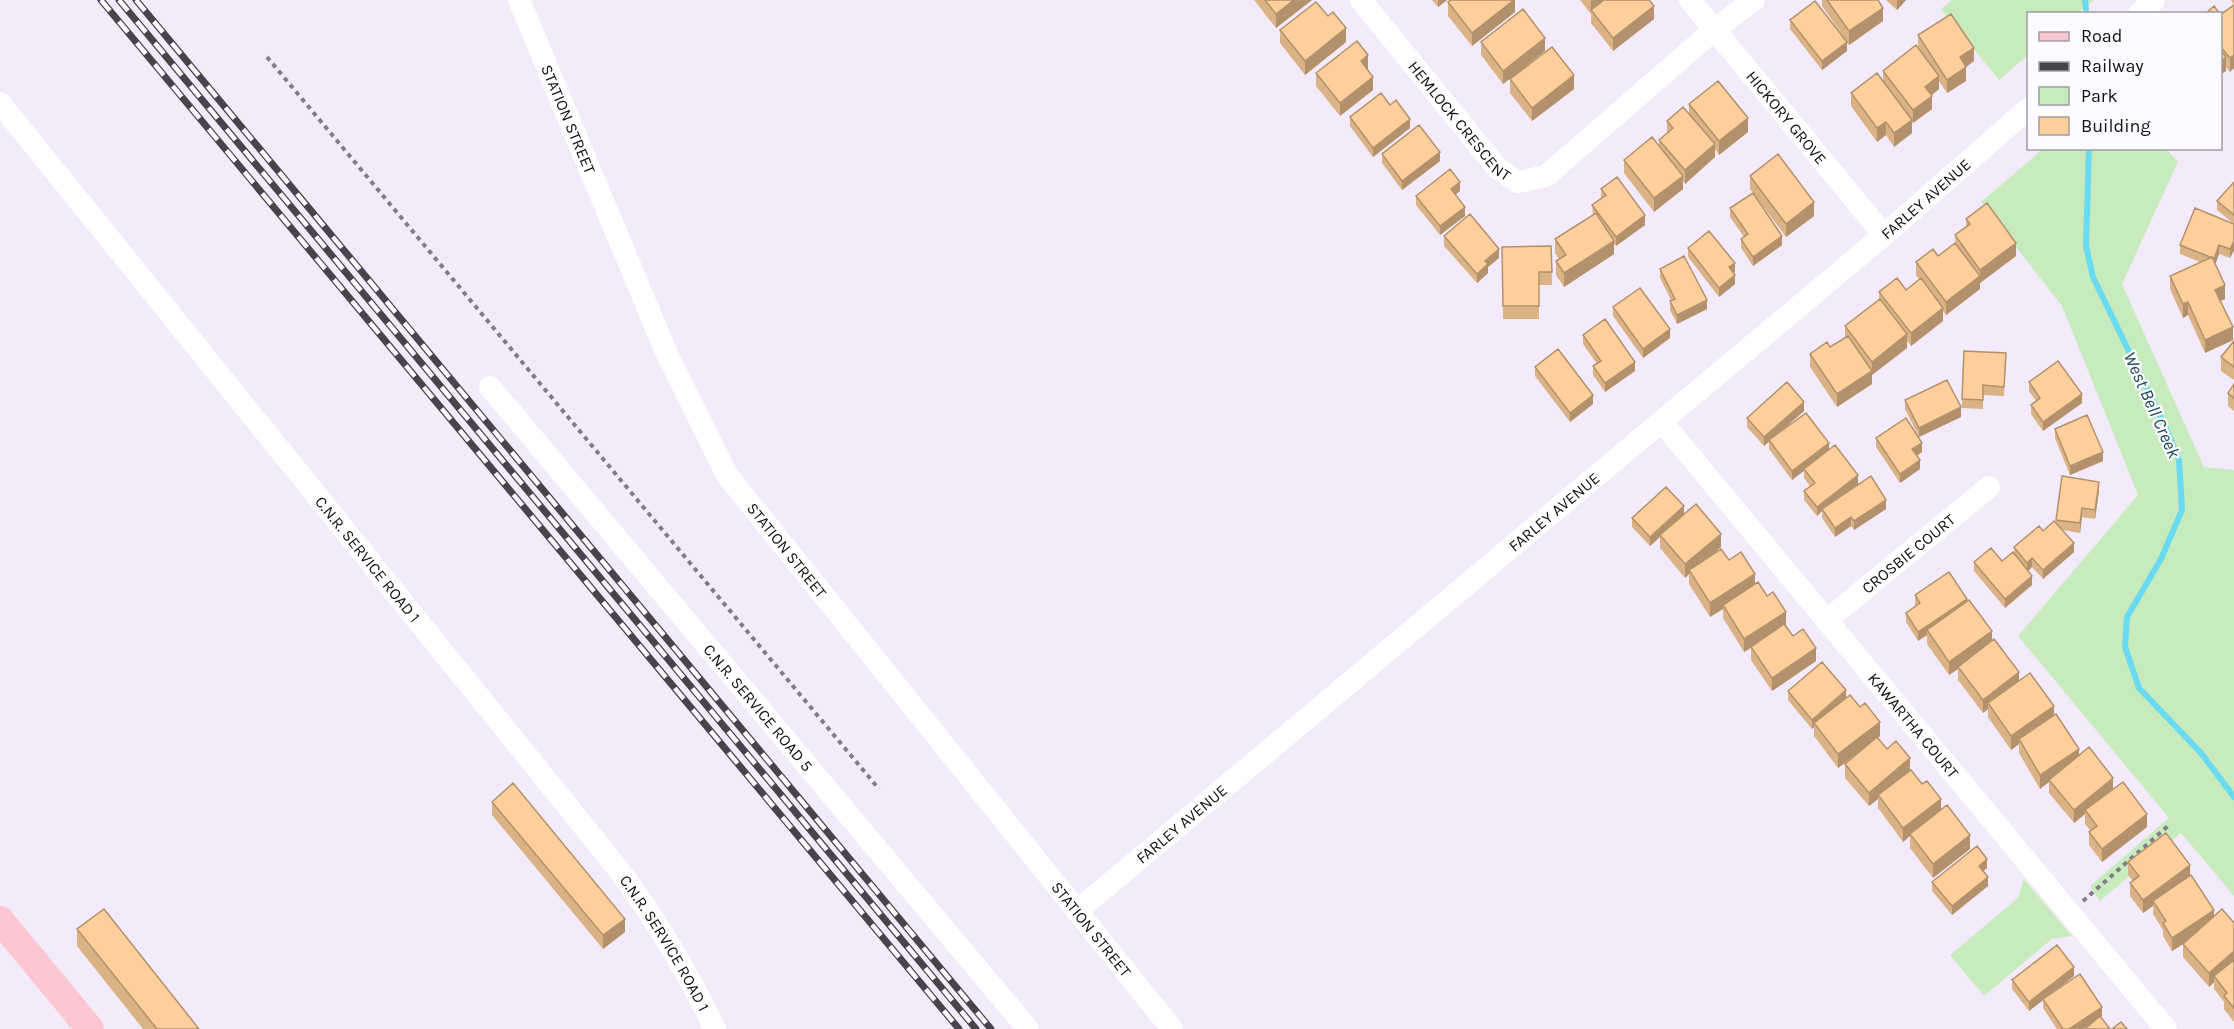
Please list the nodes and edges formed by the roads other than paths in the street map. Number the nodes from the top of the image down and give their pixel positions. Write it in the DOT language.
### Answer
graph roads {
  1 [pos="519,0"];
  2 [pos="1361,0"];
  3 [pos="1690,0"];
  4 [pos="1754,0"];
  5 [pos="2154,0"];
  6 [pos="2141,12"];
  7 [pos="1714,30"];
  8 [pos="0,103"];
  9 [pos="2027,110"];
  10 [pos="1884,235"];
  11 [pos="490,387"];
  12 [pos="1662,422"];
  13 [pos="1989,487"];
  14 [pos="1827,620"];
  15 [pos="1077,911"];
  16 [pos="0,920"];
  17 [pos="90,1029"];
  18 [pos="715,1029"];
  19 [pos="1028,1029"];
  20 [pos="1172,1029"];
  21 [pos="2166,1029"];
  1 -- 15 [label="street, STATION STREET"];
  2 -- 7 [label="street, HEMLOCK CRESCENT"];
  3 -- 7 [label="street, HICKORY GROVE"];
  4 -- 7 [label="street, HEMLOCK CRESCENT"];
  5 -- 6 [label="street"];
  7 -- 10 [label="street, HICKORY GROVE"];
  8 -- 18 [label="street, C.N.R. SERVICE ROAD 1"];
  9 -- 10 [label="street, FARLEY AVENUE"];
  10 -- 12 [label="street, FARLEY AVENUE"];
  11 -- 19 [label="street, C.N.R. SERVICE ROAD 5"];
  12 -- 14 [label="street, KAWARTHA COURT"];
  12 -- 15 [label="street, FARLEY AVENUE"];
  13 -- 14 [label="street, CROSBIE COURT"];
  14 -- 21 [label="street, KAWARTHA COURT"];
  15 -- 20 [label="street, STATION STREET"];
  16 -- 17 [label="main road"];
}
